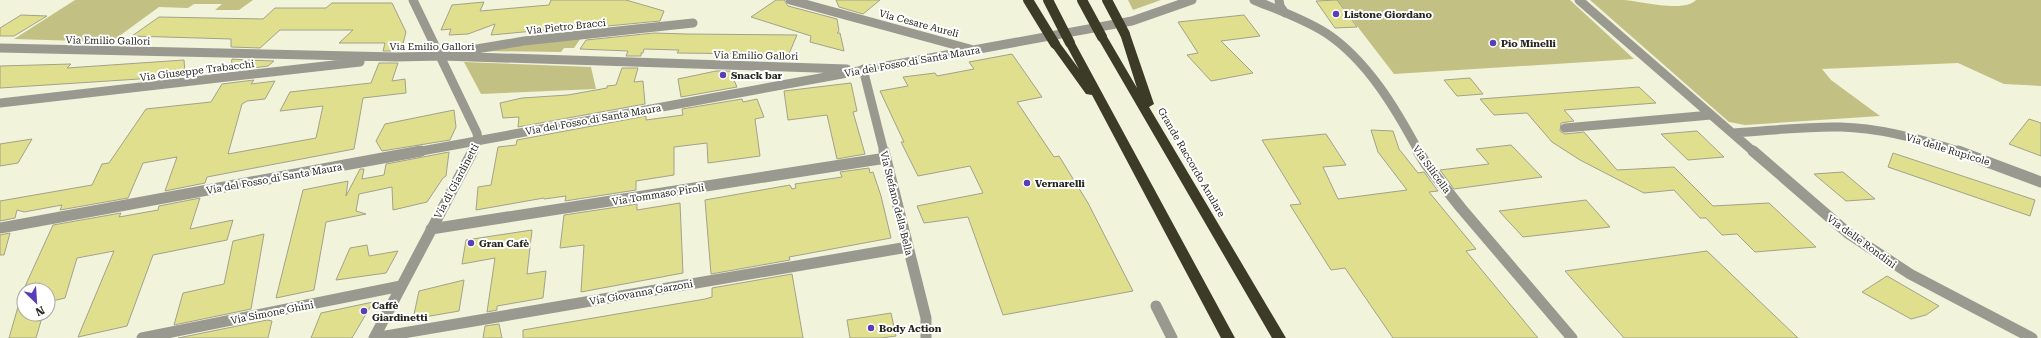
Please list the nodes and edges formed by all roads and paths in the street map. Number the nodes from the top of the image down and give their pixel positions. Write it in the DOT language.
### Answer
graph roads {
  1 [pos="413,0"];
  2 [pos="790,0"];
  3 [pos="1028,0"];
  4 [pos="1048,0"];
  5 [pos="1082,0"];
  6 [pos="1107,0"];
  7 [pos="1254,0"];
  8 [pos="1279,0"];
  9 [pos="1579,0"];
  10 [pos="1187,1"];
  11 [pos="1285,13"];
  12 [pos="693,23"];
  13 [pos="0,48"];
  14 [pos="972,49"];
  15 [pos="442,56"];
  16 [pos="396,57"];
  17 [pos="796,66"];
  18 [pos="863,69"];
  19 [pos="802,81"];
  20 [pos="0,103"];
  21 [pos="1711,115"];
  22 [pos="1153,122"];
  23 [pos="1114,123"];
  24 [pos="1565,128"];
  25 [pos="1733,133"];
  26 [pos="478,140"];
  27 [pos="886,158"];
  28 [pos="2041,182"];
  29 [pos="0,228"];
  30 [pos="431,229"];
  31 [pos="908,247"];
  32 [pos="401,286"];
  33 [pos="1156,306"];
  34 [pos="142,338"];
  35 [pos="374,338"];
  36 [pos="926,338"];
  37 [pos="1172,338"];
  38 [pos="1228,338"];
  39 [pos="1279,338"];
  40 [pos="1572,338"];
  41 [pos="2032,338"];
  1 -- 15 [label="street, Via di Giardinetti"];
  2 -- 14 [label="street, Via Cesare Aureli"];
  3 -- 23 [label="highway, bridge"];
  4 -- 23 [label="highway, bridge"];
  5 -- 22 [label="highway, Grande Raccordo Anulare, bridge"];
  6 -- 22 [label="highway, bridge"];
  7 -- 11 [label="street, Via Silicella"];
  8 -- 11 [label="street"];
  9 -- 21 [label="street, Via delle Rondini"];
  10 -- 14 [label="street, Via del Fosso di Santa Maura"];
  11 -- 40 [label="street, Via Silicella"];
  12 -- 15 [label="street, Via Pietro Bracci"];
  13 -- 16 [label="street, Via Emilio Gallori"];
  14 -- 18 [label="street, Via del Fosso di Santa Maura"];
  15 -- 16 [label="street, Via Emilio Gallori"];
  15 -- 17 [label="street, Via Emilio Gallori"];
  15 -- 26 [label="street, Via di Giardinetti"];
  16 -- 20 [label="street, Via Giuseppe Trabacchi"];
  17 -- 18 [label="street, Via Emilio Gallori"];
  17 -- 19 [label="street"];
  18 -- 19 [label="street, Via del Fosso di Santa Maura"];
  18 -- 27 [label="street, Via Stefano della Bella"];
  19 -- 26 [label="street, Via del Fosso di Santa Maura"];
  21 -- 24 [label="street"];
  21 -- 25 [label="street, Via delle Rondini"];
  22 -- 39 [label="highway, Grande Raccordo Anulare"];
  23 -- 38 [label="highway"];
  25 -- 28 [label="street, Via delle Rupicole"];
  25 -- 41 [label="street, Via delle Rondini"];
  26 -- 29 [label="street, Via del Fosso di Santa Maura"];
  26 -- 30 [label="street, Via di Giardinetti"];
  27 -- 30 [label="street, Via Tommaso Piroli"];
  27 -- 31 [label="street, Via Stefano della Bella"];
  30 -- 32 [label="street, Via di Giardinetti"];
  31 -- 35 [label="street, Via Giovanna Garzoni"];
  31 -- 36 [label="street, Via Stefano della Bella"];
  32 -- 34 [label="street, Via Simone Ghini"];
  32 -- 35 [label="street, Via di Giardinetti"];
  33 -- 37 [label="street"];
}
